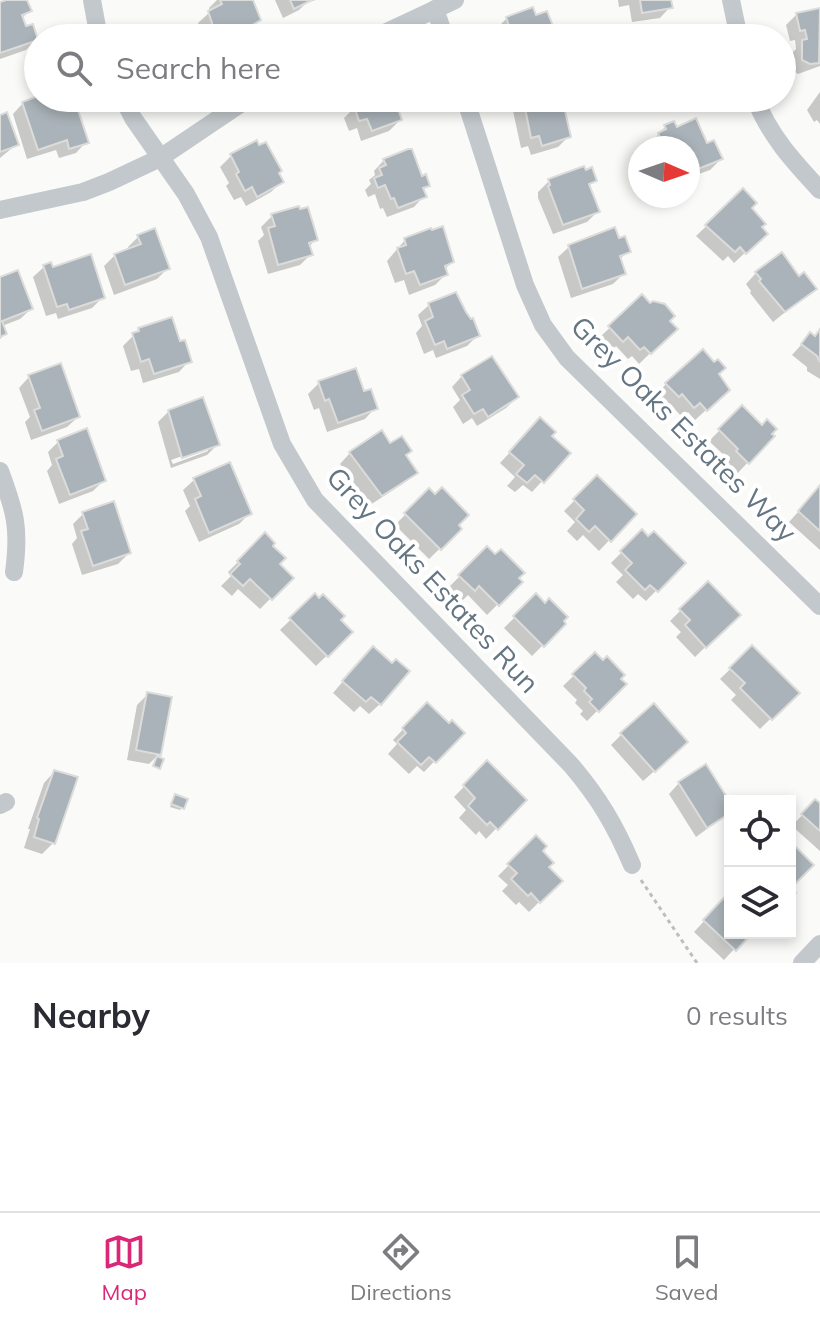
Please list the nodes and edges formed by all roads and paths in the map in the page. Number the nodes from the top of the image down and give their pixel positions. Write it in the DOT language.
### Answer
graph roads {
  1 [pos="92,0"];
  2 [pos="455,0"];
  3 [pos="731,0"];
  4 [pos="435,9"];
  5 [pos="96,24"];
  6 [pos="403,24"];
  7 [pos="440,24"];
  8 [pos="736,24"];
  9 [pos="132,112"];
  10 [pos="228,112"];
  11 [pos="469,112"];
  12 [pos="760,112"];
  13 [pos="160,158"];
  14 [pos="820,190"];
  15 [pos="0,210"];
  16 [pos="0,471"];
  17 [pos="14,572"];
  18 [pos="820,606"];
  19 [pos="632,865"];
  20 [pos="820,944"];
  21 [pos="697,963"];
  22 [pos="802,963"];
  1 -- 5 [label="street"];
  2 -- 4 [label="street"];
  3 -- 8 [label="street"];
  4 -- 6 [label="street"];
  4 -- 7 [label="street"];
  9 -- 13 [label="street, Grey Oaks Estates Run"];
  10 -- 13 [label="street"];
  11 -- 18 [label="street, Grey Oaks Estates Way"];
  12 -- 14 [label="street"];
  13 -- 15 [label="street"];
  13 -- 19 [label="street, Grey Oaks Estates Run"];
  16 -- 17 [label="street"];
  19 -- 21 [label="path"];
  20 -- 22 [label="street"];
}
